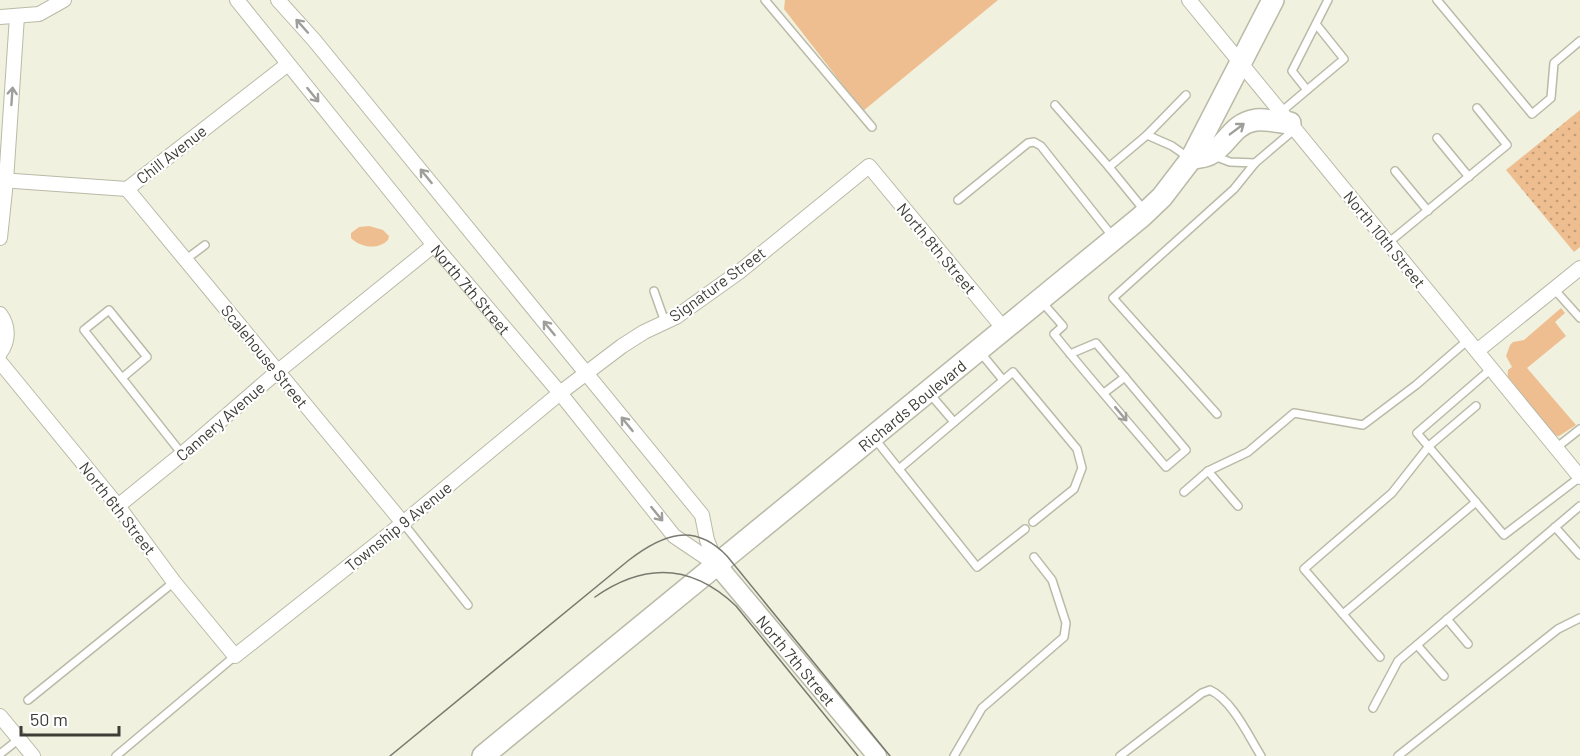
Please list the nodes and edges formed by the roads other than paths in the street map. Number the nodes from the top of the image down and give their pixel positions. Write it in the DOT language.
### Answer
graph roads {
  1 [pos="64,0"];
  2 [pos="237,0"];
  3 [pos="278,0"];
  4 [pos="765,0"];
  5 [pos="1189,0"];
  6 [pos="1273,0"];
  7 [pos="1328,0"];
  8 [pos="1437,0"];
  9 [pos="17,16"];
  10 [pos="0,17"];
  11 [pos="1316,24"];
  12 [pos="1580,41"];
  13 [pos="1241,63"];
  14 [pos="288,64"];
  15 [pos="1307,90"];
  16 [pos="1186,95"];
  17 [pos="1055,105"];
  18 [pos="1477,108"];
  19 [pos="1288,121"];
  20 [pos="872,127"];
  21 [pos="1147,135"];
  22 [pos="1437,138"];
  23 [pos="1200,157"];
  24 [pos="1255,163"];
  25 [pos="869,166"];
  26 [pos="1109,167"];
  27 [pos="1395,171"];
  28 [pos="1469,177"];
  29 [pos="3,181"];
  30 [pos="127,189"];
  31 [pos="958,200"];
  32 [pos="1428,211"];
  33 [pos="1146,212"];
  34 [pos="0,238"];
  35 [pos="1114,239"];
  36 [pos="1388,243"];
  37 [pos="205,245"];
  38 [pos="434,245"];
  39 [pos="185,260"];
  40 [pos="1580,268"];
  41 [pos="1554,289"];
  42 [pos="654,291"];
  43 [pos="1040,300"];
  44 [pos="0,314"];
  45 [pos="1580,318"];
  46 [pos="665,322"];
  47 [pos="1004,329"];
  48 [pos="1472,346"];
  49 [pos="979,350"];
  50 [pos="0,353"];
  51 [pos="1070,354"];
  52 [pos="0,362"];
  53 [pos="1491,369"];
  54 [pos="277,372"];
  55 [pos="585,374"];
  56 [pos="1125,377"];
  57 [pos="122,378"];
  58 [pos="1003,380"];
  59 [pos="928,392"];
  60 [pos="560,393"];
  61 [pos="1104,393"];
  62 [pos="1476,406"];
  63 [pos="1216,414"];
  64 [pos="954,422"];
  65 [pos="1580,429"];
  66 [pos="873,437"];
  67 [pos="1429,446"];
  68 [pos="1556,448"];
  69 [pos="182,454"];
  70 [pos="899,469"];
  71 [pos="1208,471"];
  72 [pos="1580,477"];
  73 [pos="1184,492"];
  74 [pos="1476,502"];
  75 [pos="118,506"];
  76 [pos="1238,506"];
  77 [pos="1580,506"];
  78 [pos="1034,522"];
  79 [pos="403,523"];
  80 [pos="1556,527"];
  81 [pos="1025,529"];
  82 [pos="1580,555"];
  83 [pos="1034,557"];
  84 [pos="717,564"];
  85 [pos="174,582"];
  86 [pos="468,605"];
  87 [pos="1343,614"];
  88 [pos="1580,618"];
  89 [pos="1447,619"];
  90 [pos="1468,644"];
  91 [pos="1417,645"];
  92 [pos="235,656"];
  93 [pos="1380,657"];
  94 [pos="1444,676"];
  95 [pos="28,700"];
  96 [pos="1373,708"];
  97 [pos="0,716"];
  98 [pos="19,739"];
  99 [pos="0,754"];
  100 [pos="33,756"];
  101 [pos="116,756"];
  102 [pos="483,756"];
  103 [pos="877,756"];
  104 [pos="954,756"];
  105 [pos="1120,756"];
  106 [pos="1261,756"];
  107 [pos="1398,756"];
  1 -- 9 [label="street"];
  2 -- 14 [label="street, North 7th Street"];
  55 -- 3 [label="street, North 7th Street, one-way"];
  4 -- 20 [label="lane"];
  5 -- 13 [label="street, North 10th Street"];
  6 -- 13 [label="main road, Richards Boulevard"];
  7 -- 11 [label="lane"];
  8 -- 12 [label="lane"];
  9 -- 10 [label="street"];
  29 -- 9 [label="street, one-way"];
  11 -- 15 [label="lane"];
  11 -- 15 [label="lane"];
  13 -- 19 [label="street, North 10th Street"];
  13 -- 23 [label="main road, Richards Boulevard"];
  14 -- 30 [label="street, Chill Avenue"];
  14 -- 38 [label="street, North 7th Street, one-way"];
  15 -- 19 [label="lane"];
  16 -- 21 [label="lane"];
  17 -- 26 [label="lane"];
  18 -- 28 [label="lane"];
  23 -- 19 [label="main road, one-way"];
  19 -- 24 [label="lane"];
  19 -- 36 [label="street, North 10th Street"];
  21 -- 23 [label="lane"];
  21 -- 26 [label="lane"];
  22 -- 28 [label="lane"];
  23 -- 24 [label="lane"];
  23 -- 33 [label="main road, Richards Boulevard"];
  24 -- 63 [label="lane"];
  25 -- 46 [label="street, Signature Street"];
  25 -- 47 [label="street, North 8th Street"];
  26 -- 33 [label="lane"];
  27 -- 32 [label="lane"];
  28 -- 32 [label="lane"];
  29 -- 30 [label="street, Chill Avenue"];
  29 -- 34 [label="street"];
  30 -- 39 [label="street, Scalehouse Street"];
  31 -- 35 [label="lane"];
  32 -- 36 [label="lane"];
  33 -- 35 [label="main road, Richards Boulevard"];
  35 -- 43 [label="main road, Richards Boulevard"];
  36 -- 48 [label="street, North 10th Street"];
  37 -- 39 [label="lane"];
  38 -- 54 [label="street, Cannery Avenue"];
  38 -- 60 [label="street, North 7th Street"];
  39 -- 54 [label="street, Scalehouse Street"];
  40 -- 41 [label="street"];
  41 -- 45 [label="lane"];
  41 -- 48 [label="street"];
  42 -- 46 [label="lane"];
  43 -- 47 [label="main road, Richards Boulevard"];
  43 -- 51 [label="lane"];
  44 -- 50 [label="street"];
  46 -- 55 [label="street, Signature Street"];
  47 -- 49 [label="main road, Richards Boulevard"];
  48 -- 53 [label="street, North 10th Street"];
  48 -- 71 [label="lane"];
  49 -- 58 [label="lane"];
  49 -- 59 [label="main road, Richards Boulevard"];
  51 -- 56 [label="lane"];
  51 -- 61 [label="lane"];
  52 -- 75 [label="street, North 6th Street"];
  53 -- 67 [label="lane"];
  53 -- 68 [label="street, North 10th Street"];
  54 -- 69 [label="street, Cannery Avenue"];
  54 -- 79 [label="street, Scalehouse Street"];
  55 -- 60 [label="street, Signature Street"];
  84 -- 55 [label="street, North 7th Street, one-way"];
  56 -- 61 [label="lane"];
  61 -- 56 [label="lane, one-way"];
  57 -- 57 [label="lane"];
  57 -- 69 [label="lane"];
  58 -- 64 [label="lane"];
  58 -- 78 [label="lane"];
  59 -- 64 [label="lane"];
  59 -- 66 [label="main road, Richards Boulevard"];
  60 -- 79 [label="street, Township 9 Avenue"];
  60 -- 84 [label="street, North 7th Street, one-way"];
  62 -- 67 [label="lane"];
  64 -- 70 [label="lane"];
  65 -- 68 [label="lane"];
  66 -- 70 [label="lane"];
  66 -- 84 [label="main road, Richards Boulevard"];
  67 -- 74 [label="lane"];
  67 -- 87 [label="lane"];
  68 -- 72 [label="street, North 10th Street"];
  69 -- 75 [label="street, Cannery Avenue"];
  70 -- 81 [label="lane"];
  71 -- 73 [label="lane"];
  71 -- 76 [label="lane"];
  72 -- 74 [label="lane"];
  74 -- 87 [label="lane"];
  75 -- 85 [label="street, North 6th Street"];
  77 -- 80 [label="lane"];
  79 -- 86 [label="lane"];
  79 -- 92 [label="street, Township 9 Avenue"];
  80 -- 82 [label="lane"];
  80 -- 89 [label="lane"];
  83 -- 104 [label="lane"];
  84 -- 102 [label="main road, Richards Boulevard"];
  84 -- 103 [label="main road, North 7th Street"];
  85 -- 92 [label="street, North 6th Street"];
  85 -- 95 [label="lane"];
  87 -- 93 [label="lane"];
  88 -- 107 [label="lane"];
  89 -- 90 [label="lane"];
  89 -- 91 [label="lane"];
  91 -- 94 [label="lane"];
  91 -- 96 [label="lane"];
  92 -- 101 [label="lane"];
  97 -- 98 [label="street"];
  98 -- 99 [label="lane"];
  98 -- 100 [label="street"];
  105 -- 106 [label="lane"];
}
